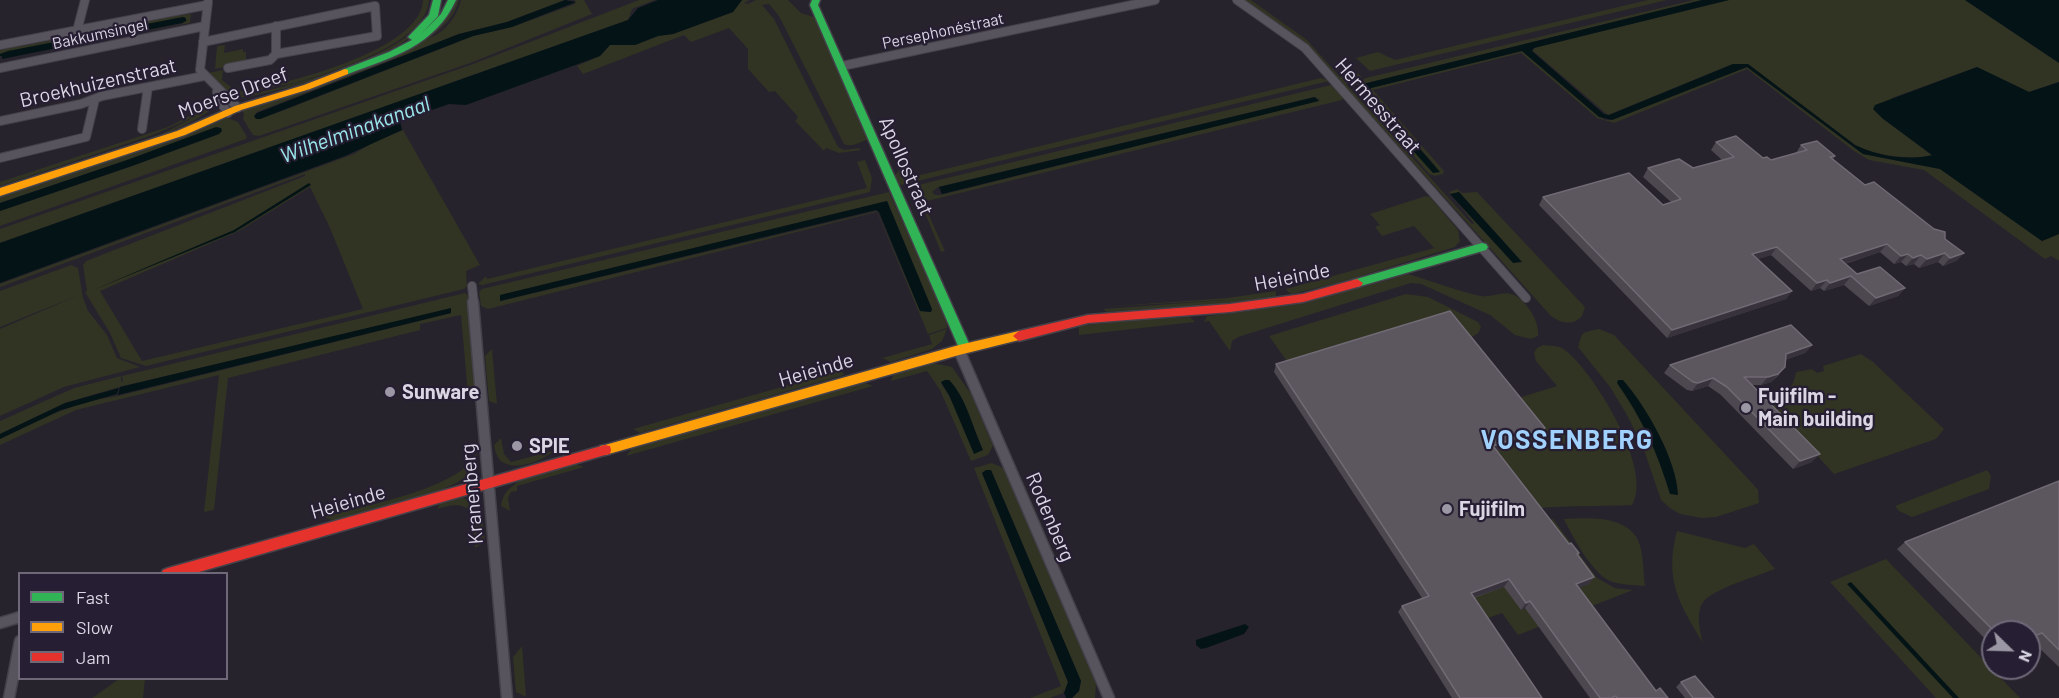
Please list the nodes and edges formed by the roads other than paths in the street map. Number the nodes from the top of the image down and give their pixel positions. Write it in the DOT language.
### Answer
graph roads {
  1 [pos="85,0"];
  2 [pos="437,0"];
  3 [pos="452,0"];
  4 [pos="816,0"];
  5 [pos="1155,0"];
  6 [pos="1237,0"];
  7 [pos="208,3"];
  8 [pos="378,3"];
  9 [pos="205,26"];
  10 [pos="276,26"];
  11 [pos="77,31"];
  12 [pos="203,42"];
  13 [pos="0,45"];
  14 [pos="276,54"];
  15 [pos="384,55"];
  16 [pos="842,66"];
  17 [pos="0,68"];
  18 [pos="228,68"];
  19 [pos="204,76"];
  20 [pos="148,87"];
  21 [pos="95,99"];
  22 [pos="231,108"];
  23 [pos="0,121"];
  24 [pos="142,129"];
  25 [pos="0,158"];
  26 [pos="0,192"];
  27 [pos="1482,247"];
  28 [pos="472,286"];
  29 [pos="1526,298"];
  30 [pos="962,349"];
  31 [pos="489,482"];
  32 [pos="172,572"];
  33 [pos="18,618"];
  34 [pos="0,622"];
  35 [pos="18,651"];
  36 [pos="9,698"];
  37 [pos="507,698"];
  38 [pos="1109,698"];
  1 -- 11 [label="street"];
  2 -- 15 [label="street, Moerse Dreef"];
  3 -- 15 [label="street, Moerse Dreef"];
  4 -- 16 [label="street, Apollostraat"];
  5 -- 16 [label="street, Persephonéstraat"];
  6 -- 27 [label="street, Hermesstraat"];
  7 -- 9 [label="street"];
  7 -- 11 [label="street"];
  8 -- 10 [label="street"];
  8 -- 14 [label="street"];
  9 -- 12 [label="street"];
  9 -- 17 [label="street, Bakkumsingel"];
  10 -- 12 [label="street"];
  10 -- 14 [label="street"];
  11 -- 13 [label="street"];
  12 -- 19 [label="street"];
  14 -- 18 [label="street"];
  15 -- 22 [label="street, Moerse Dreef"];
  16 -- 30 [label="street, Apollostraat"];
  19 -- 20 [label="street, Broekhuizenstraat"];
  19 -- 22 [label="street"];
  20 -- 21 [label="street, Broekhuizenstraat"];
  20 -- 24 [label="street"];
  21 -- 23 [label="street, Broekhuizenstraat"];
  21 -- 25 [label="street"];
  22 -- 26 [label="street, Moerse Dreef"];
  27 -- 29 [label="street, Hermesstraat"];
  27 -- 30 [label="street, Heieinde"];
  28 -- 31 [label="street, Kranenberg"];
  30 -- 31 [label="street, Heieinde"];
  30 -- 38 [label="street, Rodenberg"];
  31 -- 32 [label="street, Heieinde"];
  31 -- 37 [label="street, Kranenberg"];
  33 -- 34 [label="street"];
  35 -- 36 [label="street"];
}
